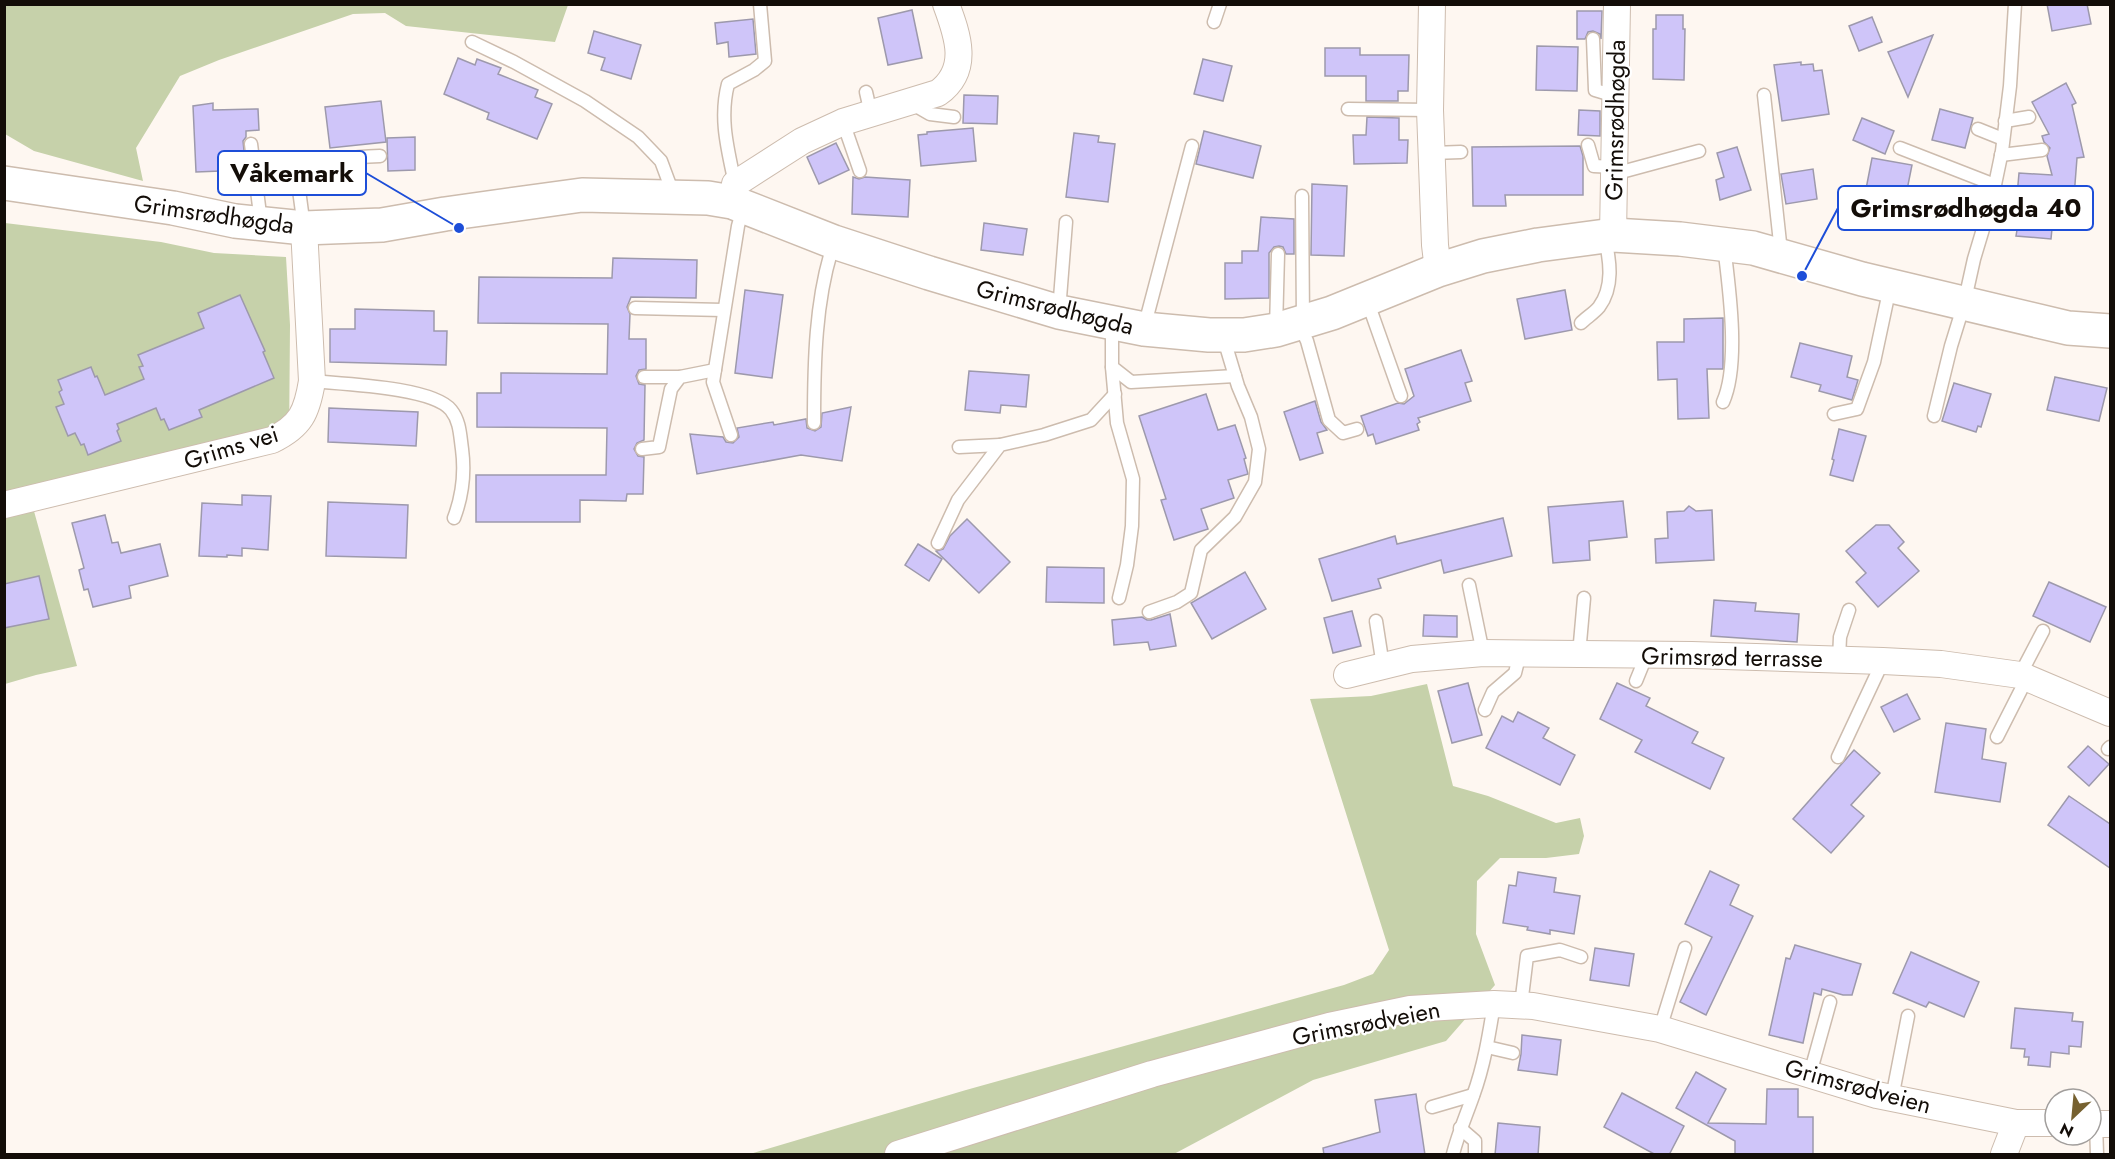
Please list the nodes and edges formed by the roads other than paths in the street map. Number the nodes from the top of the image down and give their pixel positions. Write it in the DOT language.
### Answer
graph roads {
  1 [pos="760,4"];
  2 [pos="946,4"];
  3 [pos="1220,4"];
  4 [pos="1432,4"];
  5 [pos="1617,4"];
  6 [pos="2015,4"];
  7 [pos="1214,22"];
  8 [pos="1593,39"];
  9 [pos="472,42"];
  10 [pos="1615,96"];
  11 [pos="1764,96"];
  12 [pos="910,102"];
  13 [pos="1348,109"];
  14 [pos="1430,110"];
  15 [pos="954,117"];
  16 [pos="2029,117"];
  17 [pos="2006,121"];
  18 [pos="843,122"];
  19 [pos="1978,129"];
  20 [pos="2003,139"];
  21 [pos="251,144"];
  22 [pos="1192,146"];
  23 [pos="1588,146"];
  24 [pos="1900,148"];
  25 [pos="2042,150"];
  26 [pos="1699,151"];
  27 [pos="1461,152"];
  28 [pos="1432,153"];
  29 [pos="2001,155"];
  30 [pos="380,156"];
  31 [pos="860,171"];
  32 [pos="1614,171"];
  33 [pos="4,183"];
  34 [pos="1995,185"];
  35 [pos="1302,196"];
  36 [pos="674,197"];
  37 [pos="737,198"];
  38 [pos="1066,222"];
  39 [pos="261,223"];
  40 [pos="304,228"];
  41 [pos="1609,236"];
  42 [pos="834,242"];
  43 [pos="1723,244"];
  44 [pos="1278,254"];
  45 [pos="1782,257"];
  46 [pos="1438,270"];
  47 [pos="1890,286"];
  48 [pos="1367,299"];
  49 [pos="1964,304"];
  50 [pos="635,308"];
  51 [pos="723,310"];
  52 [pos="1059,312"];
  53 [pos="1581,323"];
  54 [pos="1112,324"];
  55 [pos="1293,325"];
  56 [pos="1144,329"];
  57 [pos="2110,332"];
  58 [pos="1223,335"];
  59 [pos="1112,367"];
  60 [pos="715,370"];
  61 [pos="1235,376"];
  62 [pos="644,377"];
  63 [pos="680,377"];
  64 [pos="312,381"];
  65 [pos="1115,394"];
  66 [pos="1401,396"];
  67 [pos="1723,402"];
  68 [pos="1834,414"];
  69 [pos="1934,416"];
  70 [pos="814,423"];
  71 [pos="1357,429"];
  72 [pos="731,435"];
  73 [pos="1000,445"];
  74 [pos="959,447"];
  75 [pos="642,449"];
  76 [pos="4,505"];
  77 [pos="454,518"];
  78 [pos="938,543"];
  79 [pos="1469,585"];
  80 [pos="1119,598"];
  81 [pos="1584,598"];
  82 [pos="1849,610"];
  83 [pos="1149,612"];
  84 [pos="1376,621"];
  85 [pos="2043,631"];
  86 [pos="1483,653"];
  87 [pos="1520,653"];
  88 [pos="1579,654"];
  89 [pos="1647,654"];
  90 [pos="1839,659"];
  91 [pos="1883,661"];
  92 [pos="1383,666"];
  93 [pos="1347,675"];
  94 [pos="2023,677"];
  95 [pos="1636,681"];
  96 [pos="1485,710"];
  97 [pos="2110,713"];
  98 [pos="1997,737"];
  99 [pos="1838,757"];
  100 [pos="1685,948"];
  101 [pos="1581,957"];
  102 [pos="1830,1002"];
  103 [pos="1494,1004"];
  104 [pos="1521,1005"];
  105 [pos="1908,1016"];
  106 [pos="1660,1029"];
  107 [pos="1486,1047"];
  108 [pos="1513,1053"];
  109 [pos="1810,1074"];
  110 [pos="1473,1095"];
  111 [pos="1893,1098"];
  112 [pos="1432,1107"];
  113 [pos="2016,1123"];
  114 [pos="2043,1123"];
  115 [pos="1460,1128"];
  116 [pos="898,1155"];
  117 [pos="1453,1155"];
  118 [pos="1475,1155"];
  119 [pos="2004,1155"];
  1 -- 37 [label="lane"];
  2 -- 12 [label="street"];
  3 -- 7 [label="lane"];
  4 -- 14 [label="street"];
  5 -- 10 [label="street, Grimsrødhøgda"];
  6 -- 17 [label="lane"];
  8 -- 10 [label="lane"];
  9 -- 36 [label="lane"];
  10 -- 32 [label="street, Grimsrødhøgda"];
  11 -- 45 [label="lane"];
  12 -- 15 [label="lane"];
  12 -- 18 [label="street"];
  13 -- 14 [label="lane"];
  14 -- 28 [label="street"];
  16 -- 17 [label="lane"];
  17 -- 20 [label="lane"];
  18 -- 31 [label="lane"];
  18 -- 37 [label="street"];
  19 -- 20 [label="lane"];
  20 -- 29 [label="lane"];
  21 -- 39 [label="lane"];
  22 -- 56 [label="lane"];
  23 -- 32 [label="lane"];
  24 -- 34 [label="lane"];
  25 -- 29 [label="lane"];
  26 -- 32 [label="lane"];
  27 -- 28 [label="lane"];
  28 -- 46 [label="street"];
  29 -- 34 [label="lane"];
  30 -- 40 [label="lane"];
  32 -- 41 [label="street, Grimsrødhøgda"];
  33 -- 39 [label="main road, Grimsrødhøgda"];
  34 -- 49 [label="lane"];
  35 -- 55 [label="lane"];
  36 -- 37 [label="main road, Grimsrødhøgda"];
  36 -- 40 [label="main road, Grimsrødhøgda"];
  37 -- 42 [label="main road, Grimsrødhøgda"];
  37 -- 51 [label="lane"];
  38 -- 52 [label="lane"];
  39 -- 40 [label="main road, Grimsrødhøgda"];
  40 -- 64 [label="street, Grims vei"];
  41 -- 43 [label="main road, Grimsrødhøgda"];
  41 -- 46 [label="main road, Grimsrødhøgda"];
  41 -- 53 [label="lane"];
  42 -- 52 [label="main road, Grimsrødhøgda"];
  42 -- 70 [label="lane"];
  43 -- 45 [label="main road, Grimsrødhøgda"];
  43 -- 67 [label="lane"];
  44 -- 55 [label="lane"];
  45 -- 47 [label="main road, Grimsrødhøgda"];
  46 -- 48 [label="main road, Grimsrødhøgda"];
  47 -- 49 [label="main road, Grimsrødhøgda"];
  47 -- 68 [label="lane"];
  48 -- 55 [label="main road, Grimsrødhøgda"];
  48 -- 66 [label="lane"];
  49 -- 57 [label="main road, Grimsrødhøgda"];
  49 -- 69 [label="lane"];
  50 -- 51 [label="lane"];
  51 -- 60 [label="lane"];
  52 -- 54 [label="main road, Grimsrødhøgda"];
  54 -- 56 [label="main road, Grimsrødhøgda"];
  54 -- 59 [label="lane"];
  55 -- 58 [label="main road, Grimsrødhøgda"];
  55 -- 71 [label="lane"];
  56 -- 58 [label="main road, Grimsrødhøgda"];
  58 -- 61 [label="lane"];
  59 -- 61 [label="lane"];
  59 -- 65 [label="lane"];
  60 -- 63 [label="lane"];
  60 -- 72 [label="lane"];
  61 -- 83 [label="lane"];
  62 -- 63 [label="lane"];
  63 -- 75 [label="lane"];
  64 -- 76 [label="street, Grims vei"];
  64 -- 77 [label="lane"];
  65 -- 73 [label="lane"];
  65 -- 80 [label="lane"];
  73 -- 74 [label="lane"];
  73 -- 78 [label="lane"];
  79 -- 86 [label="lane"];
  81 -- 88 [label="lane"];
  82 -- 90 [label="lane"];
  84 -- 92 [label="lane"];
  85 -- 94 [label="lane"];
  86 -- 87 [label="street, Grimsrød terrasse"];
  86 -- 92 [label="street, Grimsrød terrasse"];
  87 -- 88 [label="street, Grimsrød terrasse"];
  87 -- 96 [label="lane"];
  88 -- 89 [label="street, Grimsrød terrasse"];
  89 -- 90 [label="street, Grimsrød terrasse"];
  89 -- 95 [label="lane"];
  90 -- 91 [label="street, Grimsrød terrasse"];
  91 -- 94 [label="street, Grimsrød terrasse"];
  91 -- 99 [label="lane"];
  92 -- 93 [label="street, Grimsrød terrasse"];
  94 -- 97 [label="street, Grimsrød terrasse"];
  94 -- 98 [label="lane"];
  100 -- 106 [label="lane"];
  101 -- 104 [label="lane"];
  102 -- 109 [label="lane"];
  103 -- 104 [label="street, Grimsrødveien"];
  103 -- 107 [label="lane"];
  103 -- 116 [label="street, Grimsrødveien"];
  104 -- 106 [label="street, Grimsrødveien"];
  105 -- 111 [label="lane"];
  106 -- 109 [label="street, Grimsrødveien"];
  107 -- 108 [label="lane"];
  107 -- 110 [label="lane"];
  109 -- 111 [label="street, Grimsrødveien"];
  110 -- 112 [label="lane"];
  110 -- 115 [label="lane"];
  111 -- 113 [label="street, Grimsrødveien"];
  113 -- 114 [label="street, Grimsrødveien"];
  113 -- 119 [label="street"];
  115 -- 117 [label="lane"];
  115 -- 118 [label="lane"];
}
